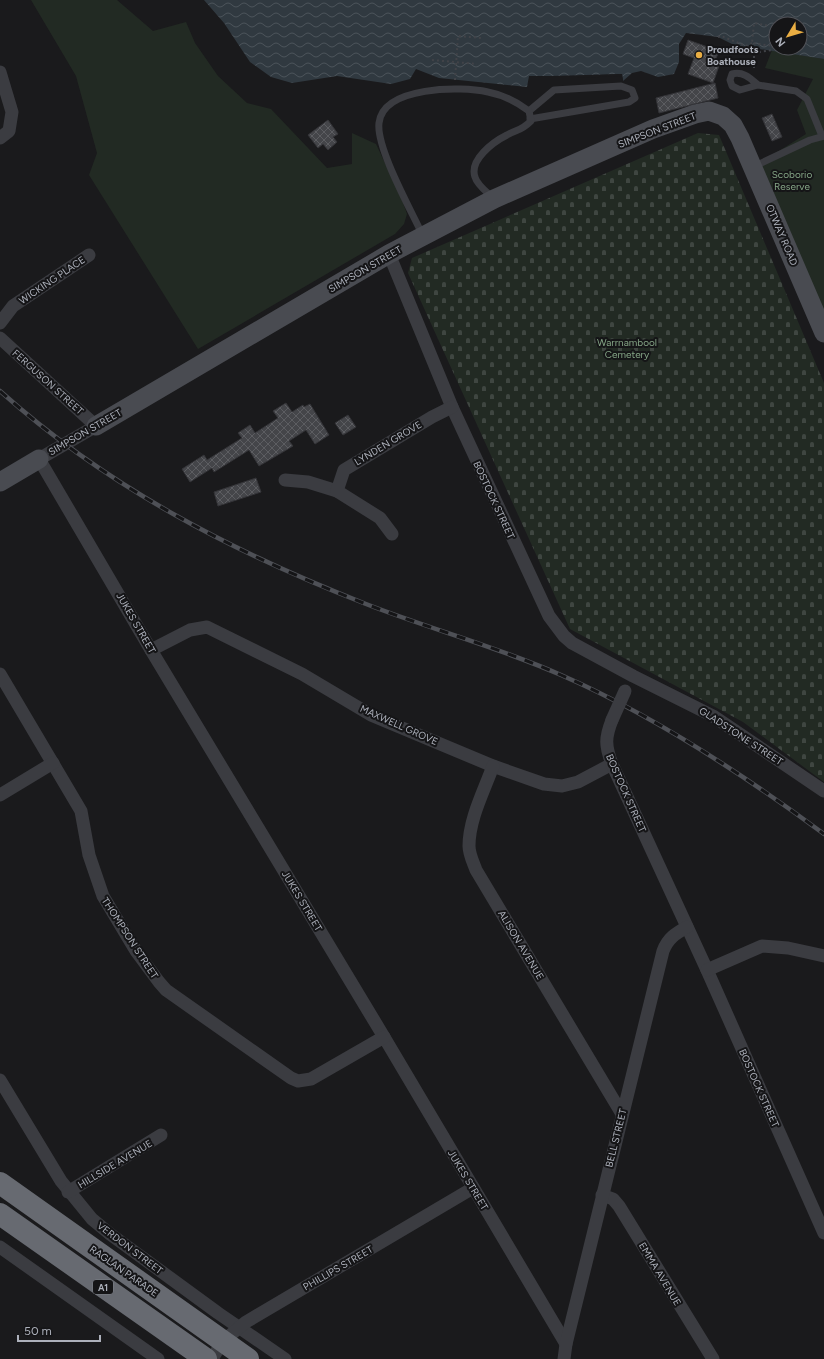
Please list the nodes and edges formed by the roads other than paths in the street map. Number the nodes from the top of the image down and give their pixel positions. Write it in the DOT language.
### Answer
graph roads {
  1 [pos="0,72"];
  2 [pos="758,85"];
  3 [pos="530,115"];
  4 [pos="823,136"];
  5 [pos="0,138"];
  6 [pos="740,138"];
  7 [pos="753,167"];
  8 [pos="494,199"];
  9 [pos="423,236"];
  10 [pos="389,254"];
  11 [pos="89,255"];
  12 [pos="0,323"];
  13 [pos="824,333"];
  14 [pos="0,338"];
  15 [pos="452,407"];
  16 [pos="96,426"];
  17 [pos="39,459"];
  18 [pos="285,480"];
  19 [pos="0,482"];
  20 [pos="337,491"];
  21 [pos="392,534"];
  22 [pos="151,650"];
  23 [pos="0,674"];
  24 [pos="633,676"];
  25 [pos="53,763"];
  26 [pos="612,764"];
  27 [pos="493,766"];
  28 [pos="824,791"];
  29 [pos="0,795"];
  30 [pos="687,927"];
  31 [pos="824,956"];
  32 [pos="707,970"];
  33 [pos="384,1038"];
  34 [pos="0,1080"];
  35 [pos="622,1114"];
  36 [pos="161,1135"];
  37 [pos="0,1184"];
  38 [pos="473,1188"];
  39 [pos="68,1192"];
  40 [pos="602,1195"];
  41 [pos="0,1214"];
  42 [pos="821,1216"];
  43 [pos="824,1233"];
  44 [pos="0,1247"];
  45 [pos="225,1343"];
  46 [pos="566,1344"];
  47 [pos="158,1359"];
  48 [pos="206,1359"];
  49 [pos="248,1359"];
  50 [pos="285,1359"];
  51 [pos="564,1359"];
  52 [pos="712,1359"];
  1 -- 5 [label="street"];
  2 -- 4 [label="lane"];
  3 -- 3 [label="lane"];
  3 -- 8 [label="lane"];
  3 -- 9 [label="lane"];
  4 -- 7 [label="lane"];
  6 -- 7 [label="street, OTWAY ROAD"];
  6 -- 8 [label="street, SIMPSON STREET"];
  7 -- 13 [label="street, OTWAY ROAD"];
  8 -- 9 [label="street, SIMPSON STREET"];
  9 -- 10 [label="street, SIMPSON STREET"];
  10 -- 15 [label="street, BOSTOCK STREET"];
  10 -- 16 [label="street, SIMPSON STREET"];
  11 -- 12 [label="street, WICKING PLACE"];
  14 -- 16 [label="street, FERGUSON STREET"];
  15 -- 20 [label="street, LYNDEN GROVE"];
  15 -- 24 [label="street, BOSTOCK STREET"];
  16 -- 17 [label="street, SIMPSON STREET"];
  17 -- 19 [label="street, SIMPSON STREET"];
  17 -- 22 [label="street, JUKES STREET"];
  18 -- 20 [label="street"];
  20 -- 21 [label="street"];
  22 -- 27 [label="street, MAXWELL GROVE"];
  22 -- 33 [label="street, JUKES STREET"];
  23 -- 25 [label="street, THOMPSON STREET"];
  24 -- 26 [label="street, BOSTOCK STREET, bridge"];
  24 -- 28 [label="street, GLADSTONE STREET"];
  25 -- 29 [label="street"];
  25 -- 33 [label="street, THOMPSON STREET"];
  26 -- 27 [label="street, MAXWELL GROVE"];
  26 -- 30 [label="street, BOSTOCK STREET"];
  27 -- 35 [label="street, ALISON AVENUE"];
  30 -- 32 [label="street, BOSTOCK STREET"];
  30 -- 35 [label="street, BELL STREET"];
  31 -- 32 [label="street"];
  32 -- 42 [label="street, BOSTOCK STREET"];
  33 -- 38 [label="street, JUKES STREET"];
  34 -- 39 [label="street, VERDON STREET"];
  35 -- 40 [label="street, BELL STREET"];
  36 -- 39 [label="street, HILLSIDE AVENUE"];
  37 -- 45 [label="highway, RAGLAN PARADE / A1"];
  38 -- 45 [label="street, PHILLIPS STREET"];
  38 -- 46 [label="street, JUKES STREET"];
  39 -- 45 [label="street, VERDON STREET"];
  40 -- 46 [label="street, BELL STREET"];
  40 -- 52 [label="street, EMMA AVENUE"];
  41 -- 48 [label="highway, A1"];
  42 -- 43 [label="street, BOSTOCK STREET"];
  44 -- 47 [label="street"];
  45 -- 49 [label="highway, RAGLAN PARADE / A1"];
  45 -- 50 [label="street, VERDON STREET"];
  46 -- 51 [label="street, BELL STREET"];
}
